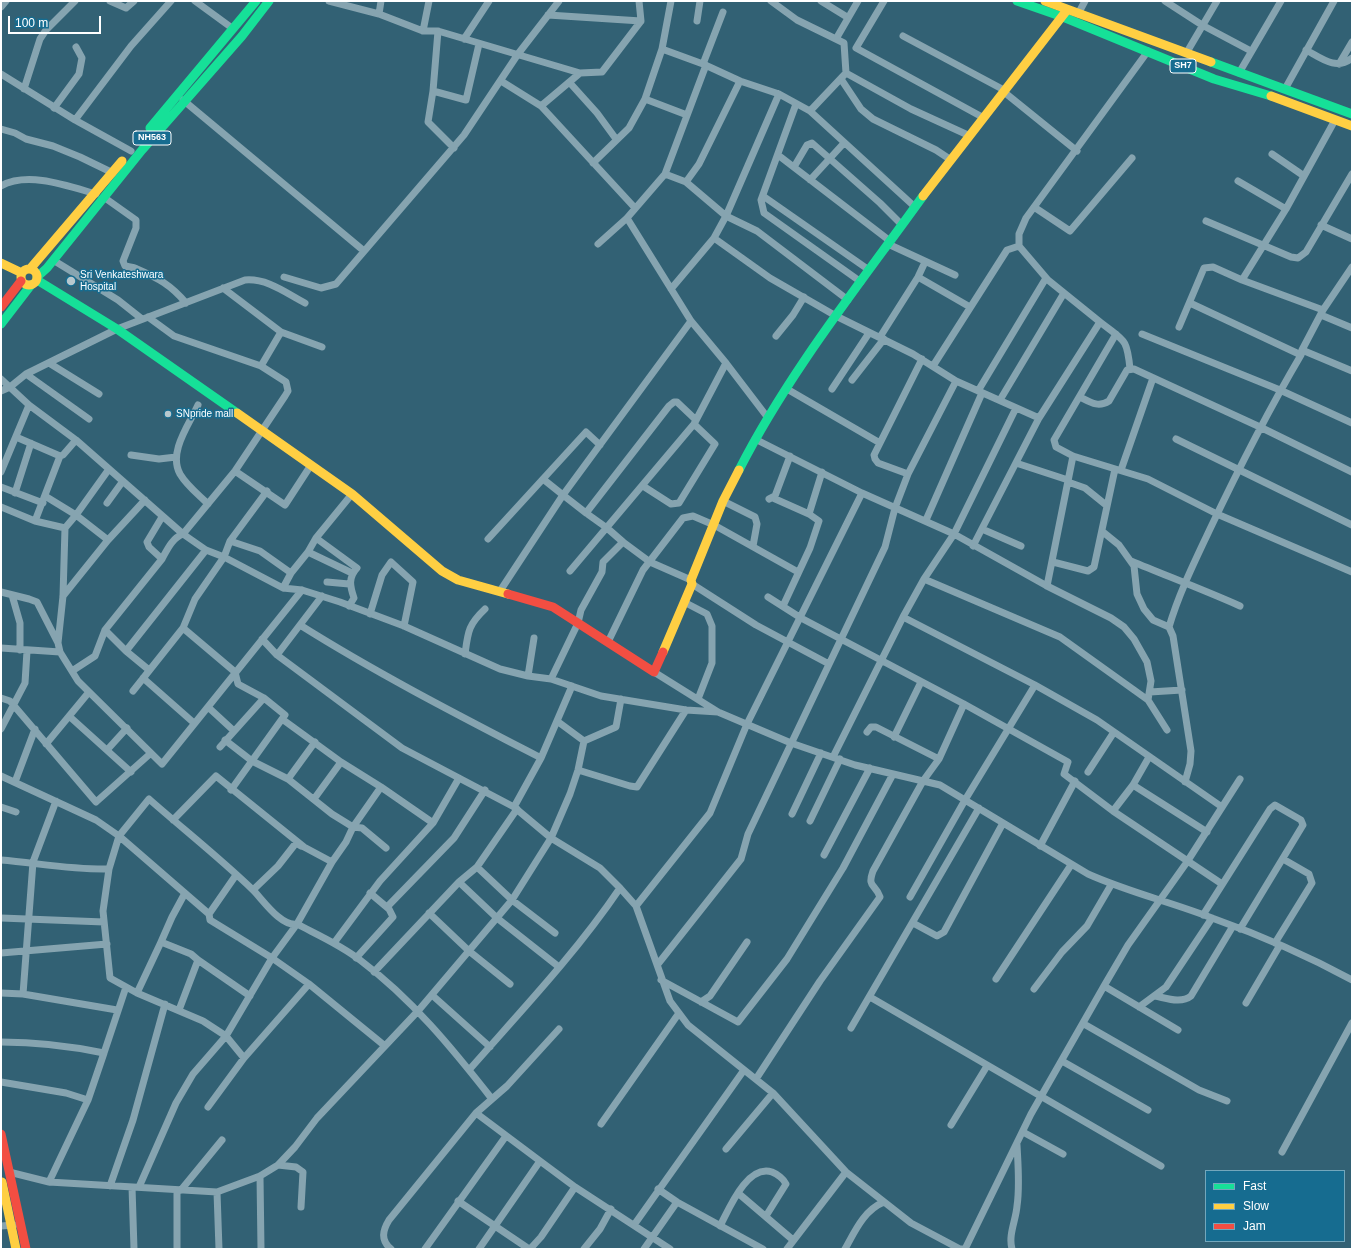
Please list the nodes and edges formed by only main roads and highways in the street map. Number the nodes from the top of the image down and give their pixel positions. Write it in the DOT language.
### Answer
graph roads {
  1 [pos="256,1"];
  2 [pos="269,1"];
  3 [pos="1017,1"];
  4 [pos="1045,1"];
  5 [pos="1068,9"];
  6 [pos="1063,17"];
  7 [pos="1352,114"];
  8 [pos="1352,126"];
  9 [pos="1,263"];
  10 [pos="24,274"];
  11 [pos="35,281"];
  12 [pos="1,307"];
  13 [pos="1,324"];
  14 [pos="1,1134"];
  15 [pos="3,1178"];
  16 [pos="6,1226"];
  17 [pos="16,1249"];
  18 [pos="26,1249"];
  1 -- 10 [label="main road, NH563"];
  2 -- 11 [label="main road, NH563"];
  3 -- 6 [label="main road, SH7"];
  4 -- 5 [label="main road, SH7"];
  5 -- 6 [label="main road"];
  5 -- 7 [label="main road, SH7"];
  6 -- 8 [label="main road, SH7"];
  6 -- 11 [label="main road"];
  9 -- 10 [label="main road"];
  10 -- 11 [label="main road"];
  10 -- 11 [label="main road"];
  10 -- 12 [label="main road, NH563"];
  11 -- 13 [label="main road, NH563"];
  14 -- 15 [label="main road"];
  15 -- 16 [label="main road"];
  15 -- 18 [label="main road"];
  16 -- 17 [label="main road"];
}
